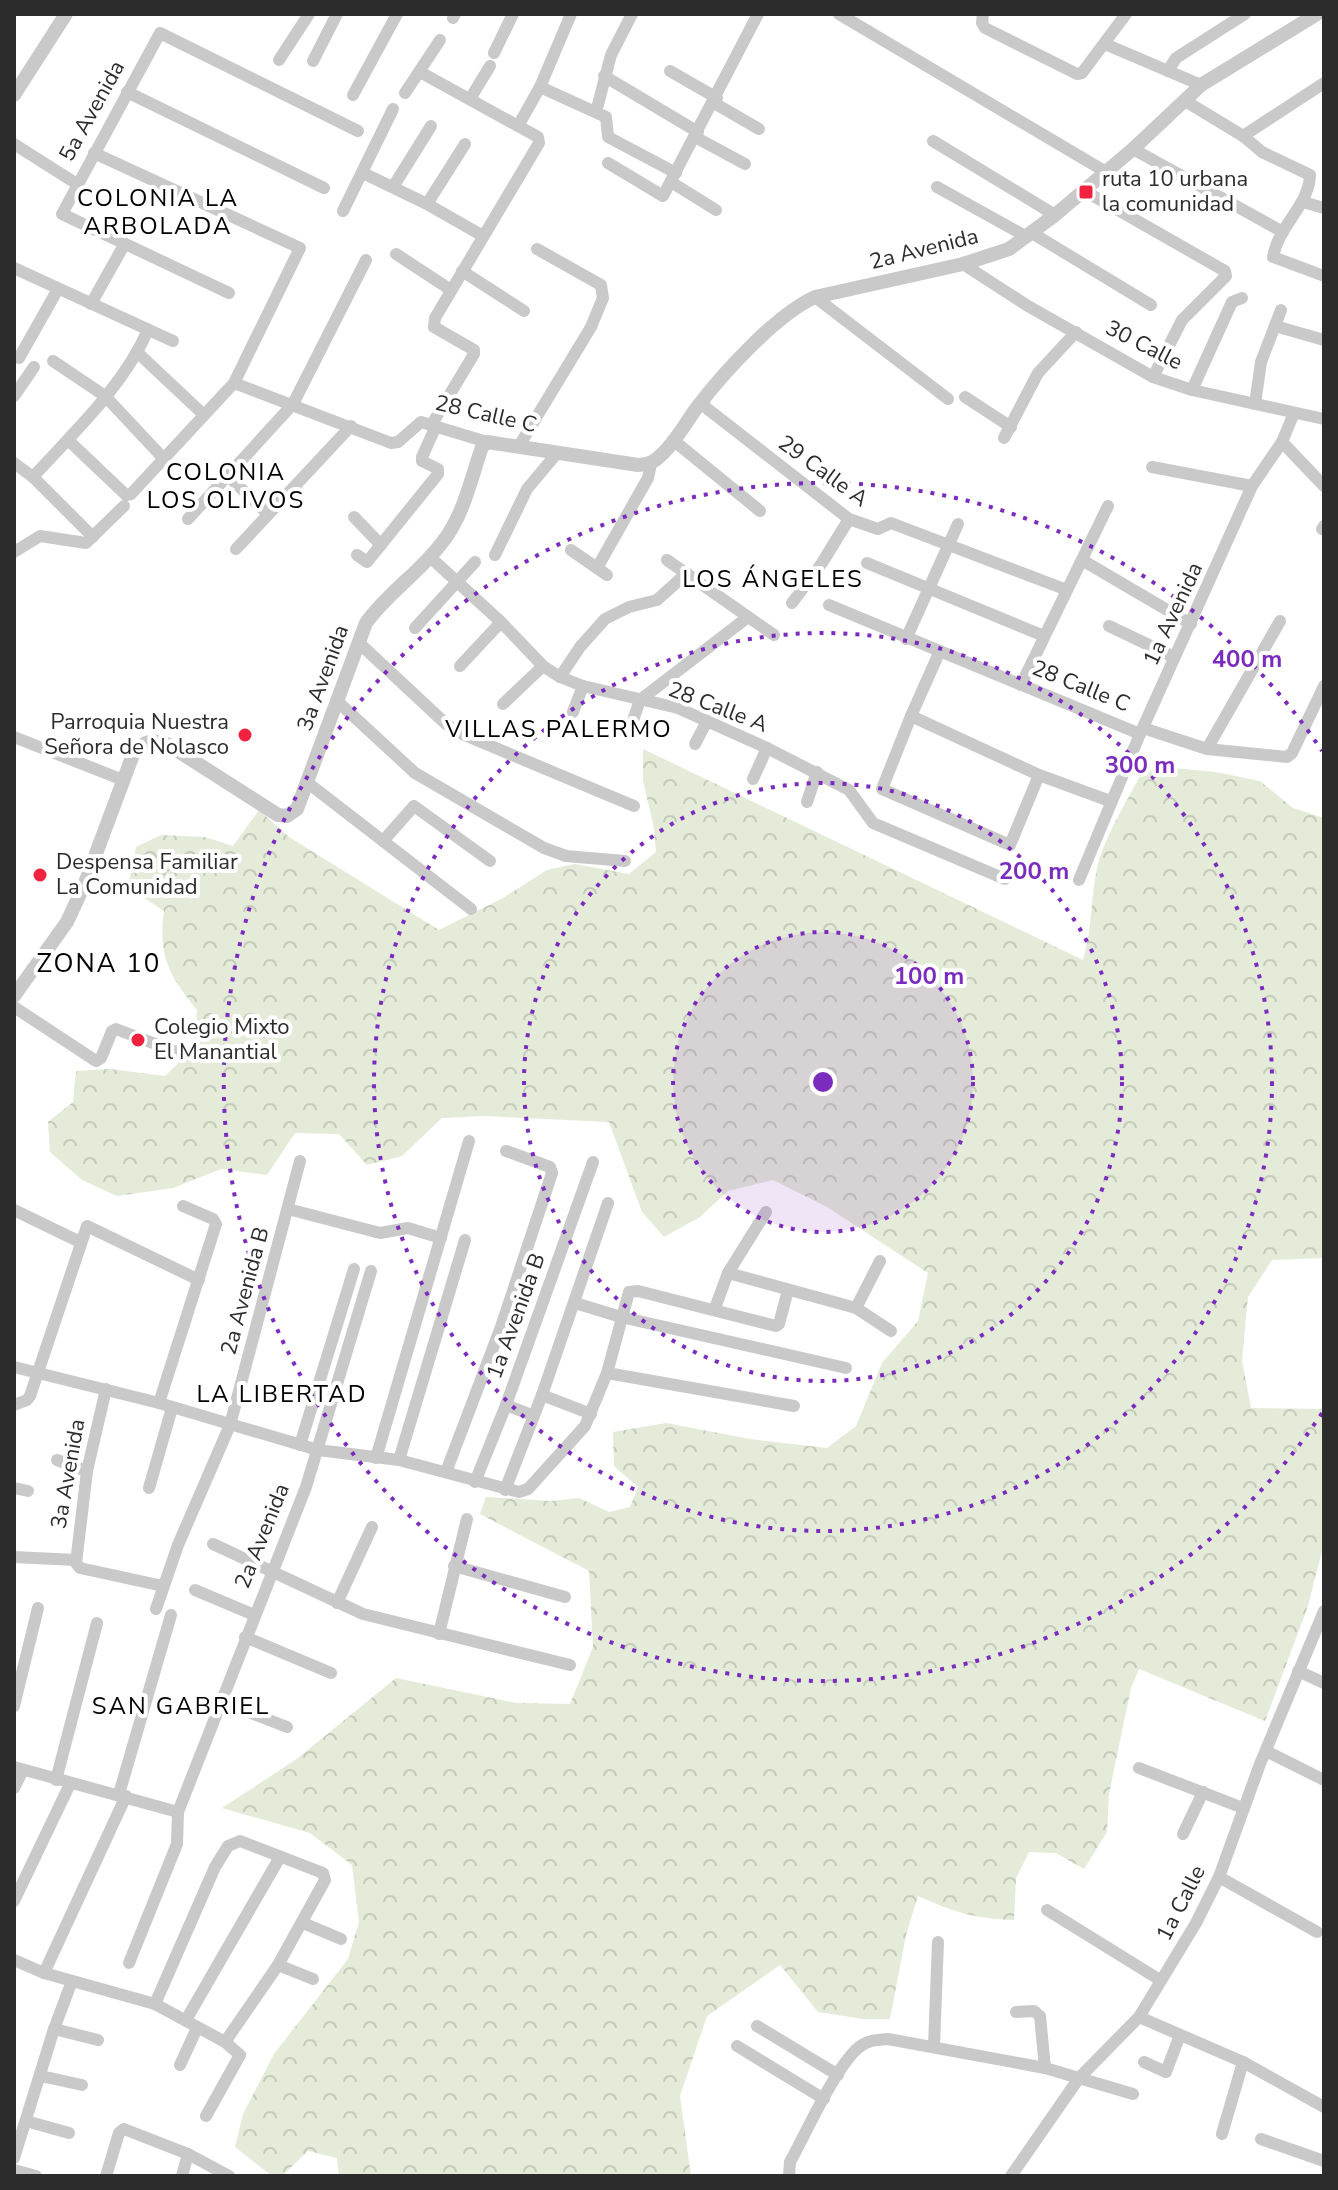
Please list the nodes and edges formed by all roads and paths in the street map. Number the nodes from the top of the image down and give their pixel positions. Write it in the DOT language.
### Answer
graph roads {
  1 [pos="66,14"];
  2 [pos="309,14"];
  3 [pos="337,14"];
  4 [pos="513,14"];
  5 [pos="571,14"];
  6 [pos="632,14"];
  7 [pos="758,14"];
  8 [pos="839,14"];
  9 [pos="1245,14"];
  10 [pos="396,15"];
  11 [pos="983,15"];
  12 [pos="1123,15"];
  13 [pos="1312,16"];
  14 [pos="440,40"];
  15 [pos="1105,44"];
  16 [pos="494,53"];
  17 [pos="279,60"];
  18 [pos="313,61"];
  19 [pos="490,66"];
  20 [pos="670,71"];
  21 [pos="1168,71"];
  22 [pos="420,72"];
  23 [pos="604,76"];
  24 [pos="1324,83"];
  25 [pos="1201,85"];
  26 [pos="540,87"];
  27 [pos="127,92"];
  28 [pos="405,93"];
  29 [pos="14,95"];
  30 [pos="353,95"];
  31 [pos="470,99"];
  32 [pos="715,100"];
  33 [pos="1187,102"];
  34 [pos="393,109"];
  35 [pos="596,112"];
  36 [pos="431,126"];
  37 [pos="518,126"];
  38 [pos="759,129"];
  39 [pos="358,131"];
  40 [pos="696,135"];
  41 [pos="1243,136"];
  42 [pos="933,141"];
  43 [pos="14,144"];
  44 [pos="465,144"];
  45 [pos="1133,149"];
  46 [pos="94,153"];
  47 [pos="608,163"];
  48 [pos="745,164"];
  49 [pos="1106,172"];
  50 [pos="363,173"];
  51 [pos="673,177"];
  52 [pos="77,184"];
  53 [pos="393,187"];
  54 [pos="937,187"];
  55 [pos="324,188"];
  56 [pos="1083,190"];
  57 [pos="1303,202"];
  58 [pos="427,204"];
  59 [pos="1324,208"];
  60 [pos="716,210"];
  61 [pos="343,211"];
  62 [pos="1055,215"];
  63 [pos="1283,232"];
  64 [pos="1029,235"];
  65 [pos="483,236"];
  66 [pos="124,245"];
  67 [pos="537,249"];
  68 [pos="396,254"];
  69 [pos="366,260"];
  70 [pos="963,264"];
  71 [pos="14,268"];
  72 [pos="462,271"];
  73 [pos="1324,276"];
  74 [pos="58,289"];
  75 [pos="451,290"];
  76 [pos="229,293"];
  77 [pos="815,297"];
  78 [pos="1242,298"];
  79 [pos="91,304"];
  80 [pos="1151,305"];
  81 [pos="1281,310"];
  82 [pos="524,311"];
  83 [pos="1275,326"];
  84 [pos="148,330"];
  85 [pos="1076,332"];
  86 [pos="1324,340"];
  87 [pos="173,341"];
  88 [pos="138,353"];
  89 [pos="19,358"];
  90 [pos="53,361"];
  91 [pos="34,367"];
  92 [pos="1153,377"];
  93 [pos="234,383"];
  94 [pos="1192,390"];
  95 [pos="14,395"];
  96 [pos="105,396"];
  97 [pos="965,397"];
  98 [pos="948,399"];
  99 [pos="700,403"];
  100 [pos="293,404"];
  101 [pos="1255,404"];
  102 [pos="1294,413"];
  103 [pos="204,415"];
  104 [pos="1324,419"];
  105 [pos="434,425"];
  106 [pos="351,426"];
  107 [pos="68,440"];
  108 [pos="673,440"];
  109 [pos="487,442"];
  110 [pos="1282,442"];
  111 [pos="519,446"];
  112 [pos="558,452"];
  113 [pos="164,459"];
  114 [pos="14,463"];
  115 [pos="651,464"];
  116 [pos="1152,467"];
  117 [pos="228,476"];
  118 [pos="33,477"];
  119 [pos="1252,486"];
  120 [pos="1324,486"];
  121 [pos="126,501"];
  122 [pos="1108,506"];
  123 [pos="760,511"];
  124 [pos="268,514"];
  125 [pos="354,517"];
  126 [pos="188,519"];
  127 [pos="849,519"];
  128 [pos="958,524"];
  129 [pos="93,537"];
  130 [pos="947,544"];
  131 [pos="381,545"];
  132 [pos="236,549"];
  133 [pos="571,550"];
  134 [pos="14,552"];
  135 [pos="357,555"];
  136 [pos="495,555"];
  137 [pos="430,557"];
  138 [pos="667,560"];
  139 [pos="1082,560"];
  140 [pos="475,562"];
  141 [pos="867,563"];
  142 [pos="687,573"];
  143 [pos="459,582"];
  144 [pos="929,587"];
  145 [pos="1067,590"];
  146 [pos="792,603"];
  147 [pos="829,605"];
  148 [pos="748,617"];
  149 [pos="1280,621"];
  150 [pos="501,622"];
  151 [pos="1191,624"];
  152 [pos="1109,626"];
  153 [pos="415,628"];
  154 [pos="774,635"];
  155 [pos="1044,636"];
  156 [pos="906,639"];
  157 [pos="358,642"];
  158 [pos="939,653"];
  159 [pos="1174,657"];
  160 [pos="460,666"];
  161 [pos="543,666"];
  162 [pos="560,677"];
  163 [pos="1021,685"];
  164 [pos="583,686"];
  165 [pos="1324,686"];
  166 [pos="640,700"];
  167 [pos="337,701"];
  168 [pos="503,704"];
  169 [pos="573,712"];
  170 [pos="911,716"];
  171 [pos="707,721"];
  172 [pos="630,729"];
  173 [pos="1141,731"];
  174 [pos="14,737"];
  175 [pos="695,744"];
  176 [pos="767,748"];
  177 [pos="1207,749"];
  178 [pos="817,772"];
  179 [pos="1039,775"];
  180 [pos="753,779"];
  181 [pos="123,780"];
  182 [pos="308,783"];
  183 [pos="1110,801"];
  184 [pos="807,802"];
  185 [pos="634,806"];
  186 [pos="383,841"];
  187 [pos="490,861"];
  188 [pos="625,861"];
  189 [pos="1005,879"];
  190 [pos="1079,880"];
  191 [pos="471,909"];
  192 [pos="14,996"];
  193 [pos="14,1007"];
  194 [pos="182,1054"];
  195 [pos="469,1141"];
  196 [pos="506,1151"];
  197 [pos="300,1161"];
  198 [pos="593,1162"];
  199 [pos="608,1203"];
  200 [pos="183,1206"];
  201 [pos="288,1209"];
  202 [pos="14,1210"];
  203 [pos="766,1212"];
  204 [pos="441,1238"];
  205 [pos="465,1240"];
  206 [pos="80,1242"];
  207 [pos="880,1261"];
  208 [pos="354,1269"];
  209 [pos="371,1271"];
  210 [pos="728,1273"];
  211 [pos="199,1280"];
  212 [pos="788,1290"];
  213 [pos="575,1303"];
  214 [pos="715,1308"];
  215 [pos="861,1311"];
  216 [pos="621,1317"];
  217 [pos="891,1331"];
  218 [pos="14,1367"];
  219 [pos="846,1368"];
  220 [pos="38,1373"];
  221 [pos="607,1373"];
  222 [pos="106,1389"];
  223 [pos="542,1395"];
  224 [pos="20,1403"];
  225 [pos="159,1403"];
  226 [pos="506,1405"];
  227 [pos="794,1406"];
  228 [pos="172,1408"];
  229 [pos="591,1414"];
  230 [pos="532,1415"];
  231 [pos="230,1425"];
  232 [pos="300,1445"];
  233 [pos="318,1450"];
  234 [pos="376,1458"];
  235 [pos="57,1460"];
  236 [pos="399,1460"];
  237 [pos="87,1471"];
  238 [pos="446,1472"];
  239 [pos="475,1482"];
  240 [pos="14,1488"];
  241 [pos="149,1488"];
  242 [pos="505,1490"];
  243 [pos="28,1491"];
  244 [pos="467,1519"];
  245 [pos="372,1527"];
  246 [pos="213,1544"];
  247 [pos="14,1557"];
  248 [pos="77,1563"];
  249 [pos="454,1566"];
  250 [pos="271,1571"];
  251 [pos="163,1586"];
  252 [pos="195,1590"];
  253 [pos="565,1597"];
  254 [pos="337,1603"];
  255 [pos="38,1608"];
  256 [pos="156,1609"];
  257 [pos="1324,1611"];
  258 [pos="171,1615"];
  259 [pos="254,1615"];
  260 [pos="97,1623"];
  261 [pos="439,1634"];
  262 [pos="245,1637"];
  263 [pos="570,1665"];
  264 [pos="1298,1671"];
  265 [pos="331,1673"];
  266 [pos="1324,1683"];
  267 [pos="223,1702"];
  268 [pos="14,1706"];
  269 [pos="287,1727"];
  270 [pos="1266,1751"];
  271 [pos="18,1768"];
  272 [pos="1139,1768"];
  273 [pos="56,1780"];
  274 [pos="1324,1780"];
  275 [pos="70,1784"];
  276 [pos="14,1788"];
  277 [pos="1203,1792"];
  278 [pos="123,1795"];
  279 [pos="1243,1808"];
  280 [pos="178,1812"];
  281 [pos="1183,1834"];
  282 [pos="280,1857"];
  283 [pos="1219,1877"];
  284 [pos="14,1901"];
  285 [pos="1047,1910"];
  286 [pos="303,1923"];
  287 [pos="1317,1932"];
  288 [pos="341,1939"];
  289 [pos="938,1942"];
  290 [pos="14,1960"];
  291 [pos="129,1963"];
  292 [pos="278,1965"];
  293 [pos="44,1973"];
  294 [pos="313,1979"];
  295 [pos="1160,1980"];
  296 [pos="72,1981"];
  297 [pos="155,2004"];
  298 [pos="1016,2012"];
  299 [pos="1139,2017"];
  300 [pos="192,2024"];
  301 [pos="757,2026"];
  302 [pos="54,2029"];
  303 [pos="1180,2035"];
  304 [pos="98,2040"];
  305 [pos="225,2042"];
  306 [pos="737,2046"];
  307 [pos="934,2046"];
  308 [pos="1144,2062"];
  309 [pos="1243,2062"];
  310 [pos="180,2065"];
  311 [pos="1045,2068"];
  312 [pos="838,2075"];
  313 [pos="41,2076"];
  314 [pos="1079,2078"];
  315 [pos="82,2085"];
  316 [pos="1133,2094"];
  317 [pos="824,2099"];
  318 [pos="1324,2107"];
  319 [pos="206,2116"];
  320 [pos="26,2121"];
  321 [pos="69,2133"];
  322 [pos="1222,2134"];
  323 [pos="1261,2139"];
  324 [pos="188,2154"];
  325 [pos="14,2158"];
  326 [pos="1324,2161"];
  327 [pos="14,2170"];
  328 [pos="36,2176"];
  329 [pos="106,2176"];
  330 [pos="182,2176"];
  331 [pos="229,2176"];
  332 [pos="789,2176"];
  333 [pos="1011,2176"];
  1 -- 29 [label="street"];
  2 -- 17 [label="street"];
  3 -- 18 [label="street"];
  4 -- 16 [label="street"];
  5 -- 26 [label="street"];
  6 -- 23 [label="street"];
  7 -- 32 [label="street"];
  8 -- 49 [label="street"];
  9 -- 21 [label="street"];
  10 -- 30 [label="street"];
  11 -- 15 [label="street"];
  12 -- 15 [label="street"];
  13 -- 25 [label="street, 2a Avenida"];
  14 -- 22 [label="street"];
  15 -- 21 [label="street"];
  19 -- 31 [label="street"];
  20 -- 32 [label="street"];
  21 -- 25 [label="street"];
  22 -- 28 [label="street"];
  22 -- 31 [label="street"];
  23 -- 35 [label="street"];
  23 -- 40 [label="street"];
  24 -- 41 [label="street"];
  25 -- 33 [label="street, 2a Avenida"];
  26 -- 35 [label="street"];
  26 -- 37 [label="street"];
  27 -- 39 [label="street, 5a Avenida"];
  27 -- 46 [label="street, 5a Avenida"];
  27 -- 55 [label="street"];
  31 -- 37 [label="street"];
  32 -- 38 [label="street"];
  32 -- 40 [label="street"];
  33 -- 41 [label="street"];
  33 -- 45 [label="street, 2a Avenida"];
  34 -- 50 [label="street"];
  35 -- 51 [label="street"];
  36 -- 53 [label="street"];
  37 -- 65 [label="street"];
  40 -- 48 [label="street"];
  40 -- 51 [label="street"];
  41 -- 57 [label="street"];
  42 -- 62 [label="street"];
  43 -- 52 [label="street"];
  44 -- 58 [label="street"];
  45 -- 49 [label="street, 2a Avenida"];
  45 -- 63 [label="street"];
  46 -- 52 [label="street, 5a Avenida"];
  46 -- 93 [label="street"];
  47 -- 51 [label="street"];
  49 -- 56 [label="street, 2a Avenida"];
  50 -- 53 [label="street"];
  50 -- 61 [label="street"];
  51 -- 60 [label="street"];
  52 -- 66 [label="street, 5a Avenida"];
  53 -- 58 [label="street"];
  54 -- 64 [label="street"];
  56 -- 62 [label="street, 2a Avenida"];
  56 -- 92 [label="street"];
  57 -- 59 [label="street"];
  57 -- 63 [label="street"];
  58 -- 65 [label="street"];
  62 -- 64 [label="street, 2a Avenida"];
  63 -- 73 [label="street"];
  64 -- 70 [label="street, 2a Avenida"];
  64 -- 80 [label="street"];
  65 -- 72 [label="street"];
  66 -- 76 [label="street"];
  66 -- 79 [label="street"];
  67 -- 111 [label="street"];
  68 -- 75 [label="street"];
  69 -- 100 [label="street"];
  70 -- 77 [label="street, 2a Avenida"];
  70 -- 85 [label="street, 30 Calle"];
  71 -- 74 [label="street"];
  72 -- 75 [label="street"];
  72 -- 82 [label="street"];
  74 -- 79 [label="street"];
  74 -- 89 [label="street"];
  75 -- 105 [label="street"];
  77 -- 98 [label="street"];
  77 -- 99 [label="street, 2a Avenida"];
  78 -- 94 [label="street"];
  79 -- 84 [label="street"];
  81 -- 83 [label="street"];
  83 -- 86 [label="street"];
  83 -- 101 [label="street"];
  84 -- 87 [label="street"];
  84 -- 88 [label="street"];
  85 -- 92 [label="street, 30 Calle"];
  85 -- 97 [label="street"];
  88 -- 96 [label="street"];
  88 -- 103 [label="street"];
  90 -- 96 [label="street"];
  91 -- 95 [label="street"];
  92 -- 94 [label="street, 30 Calle"];
  93 -- 100 [label="street, 28 Calle C"];
  93 -- 103 [label="street"];
  94 -- 101 [label="street, 30 Calle"];
  96 -- 107 [label="street"];
  96 -- 113 [label="street"];
  99 -- 108 [label="street, 2a Avenida"];
  99 -- 127 [label="street, 29 Calle A"];
  100 -- 106 [label="street, 28 Calle C"];
  100 -- 117 [label="street"];
  101 -- 102 [label="street, 30 Calle"];
  102 -- 104 [label="street, 30 Calle"];
  102 -- 110 [label="street, 1a Avenida"];
  103 -- 113 [label="street"];
  105 -- 106 [label="street, 28 Calle C"];
  105 -- 109 [label="street, 28 Calle C"];
  105 -- 131 [label="street"];
  106 -- 124 [label="street"];
  107 -- 118 [label="street"];
  107 -- 121 [label="street"];
  108 -- 115 [label="street, 2a Avenida"];
  108 -- 123 [label="street"];
  109 -- 111 [label="street, 28 Calle C"];
  109 -- 137 [label="street, 3a Avenida"];
  110 -- 119 [label="street, 1a Avenida"];
  110 -- 120 [label="street"];
  111 -- 112 [label="street, 28 Calle C"];
  112 -- 115 [label="street, 28 Calle C"];
  112 -- 136 [label="street"];
  113 -- 121 [label="street"];
  114 -- 118 [label="street"];
  115 -- 133 [label="street, 2a Avenida"];
  116 -- 119 [label="street"];
  117 -- 124 [label="street"];
  117 -- 126 [label="street"];
  118 -- 129 [label="street"];
  119 -- 151 [label="street, 1a Avenida"];
  121 -- 129 [label="street"];
  122 -- 139 [label="street"];
  124 -- 132 [label="street"];
  125 -- 131 [label="street"];
  127 -- 130 [label="street, 29 Calle A"];
  127 -- 146 [label="street"];
  128 -- 130 [label="street"];
  129 -- 134 [label="street"];
  130 -- 144 [label="street"];
  130 -- 145 [label="street, 29 Calle A"];
  131 -- 135 [label="street"];
  137 -- 143 [label="street, 28 Calle A"];
  137 -- 157 [label="street, 3a Avenida"];
  138 -- 142 [label="street"];
  139 -- 145 [label="street"];
  139 -- 151 [label="street"];
  140 -- 143 [label="street"];
  141 -- 144 [label="street"];
  142 -- 148 [label="street"];
  142 -- 162 [label="street"];
  143 -- 150 [label="street, 28 Calle A"];
  143 -- 153 [label="street"];
  144 -- 155 [label="street"];
  144 -- 156 [label="street"];
  145 -- 155 [label="street"];
  147 -- 156 [label="street, 28 Calle C"];
  148 -- 154 [label="street"];
  148 -- 166 [label="street"];
  149 -- 177 [label="street"];
  150 -- 160 [label="street"];
  150 -- 161 [label="street, 28 Calle A"];
  151 -- 159 [label="street, 1a Avenida"];
  152 -- 159 [label="street"];
  155 -- 163 [label="street"];
  156 -- 158 [label="street, 28 Calle C"];
  157 -- 167 [label="street, 3a Avenida"];
  157 -- 185 [label="street"];
  158 -- 163 [label="street, 28 Calle C"];
  158 -- 170 [label="street"];
  159 -- 173 [label="street, 1a Avenida"];
  161 -- 162 [label="street, 28 Calle A"];
  161 -- 168 [label="street"];
  162 -- 164 [label="street, 28 Calle A"];
  163 -- 173 [label="street, 28 Calle C"];
  164 -- 166 [label="street, 28 Calle A"];
  164 -- 169 [label="street"];
  165 -- 177 [label="street, 28 Calle C"];
  166 -- 171 [label="street, 28 Calle A"];
  166 -- 172 [label="street"];
  167 -- 182 [label="street, 3a Avenida"];
  167 -- 188 [label="street"];
  170 -- 179 [label="street"];
  170 -- 179 [label="street"];
  171 -- 175 [label="street"];
  171 -- 176 [label="street, 28 Calle A"];
  173 -- 177 [label="street, 28 Calle C"];
  173 -- 183 [label="street, 1a Avenida"];
  174 -- 181 [label="street"];
  176 -- 178 [label="street, 28 Calle A"];
  176 -- 180 [label="street"];
  178 -- 184 [label="street"];
  178 -- 189 [label="street, 28 Calle A"];
  179 -- 183 [label="street"];
  181 -- 182 [label="street, 3a Avenida"];
  181 -- 192 [label="street"];
  182 -- 186 [label="street"];
  183 -- 190 [label="street, 1a Avenida"];
  186 -- 187 [label="street"];
  186 -- 191 [label="street"];
  193 -- 194 [label="street"];
  195 -- 204 [label="street"];
  196 -- 238 [label="street"];
  197 -- 201 [label="street, 2a Avenida B"];
  198 -- 226 [label="street, 1a Avenida B"];
  199 -- 213 [label="street"];
  200 -- 211 [label="street"];
  201 -- 204 [label="street"];
  201 -- 231 [label="street, 2a Avenida B"];
  202 -- 206 [label="street"];
  203 -- 210 [label="street"];
  204 -- 234 [label="street"];
  205 -- 236 [label="street"];
  206 -- 211 [label="street"];
  206 -- 220 [label="street"];
  207 -- 215 [label="street"];
  208 -- 232 [label="street"];
  209 -- 233 [label="street, 2a Avenida"];
  210 -- 212 [label="street"];
  210 -- 214 [label="street"];
  211 -- 225 [label="street"];
  212 -- 214 [label="street"];
  212 -- 215 [label="street"];
  213 -- 216 [label="street"];
  213 -- 223 [label="street"];
  214 -- 216 [label="street"];
  215 -- 217 [label="street"];
  216 -- 219 [label="street"];
  216 -- 221 [label="street"];
  218 -- 220 [label="street"];
  220 -- 222 [label="street"];
  220 -- 224 [label="street"];
  221 -- 227 [label="street"];
  221 -- 229 [label="street"];
  222 -- 225 [label="street"];
  222 -- 237 [label="street, 3a Avenida"];
  223 -- 229 [label="street"];
  223 -- 230 [label="street"];
  225 -- 228 [label="street"];
  226 -- 230 [label="street"];
  226 -- 239 [label="street, 1a Avenida B"];
  228 -- 231 [label="street"];
  228 -- 241 [label="street"];
  229 -- 242 [label="street"];
  230 -- 242 [label="street"];
  231 -- 232 [label="street"];
  231 -- 251 [label="street, 2a Avenida B"];
  232 -- 233 [label="street"];
  233 -- 234 [label="street"];
  233 -- 250 [label="street, 2a Avenida"];
  234 -- 236 [label="street"];
  235 -- 237 [label="street"];
  236 -- 238 [label="street"];
  237 -- 248 [label="street, 3a Avenida"];
  238 -- 239 [label="street"];
  239 -- 242 [label="street"];
  240 -- 243 [label="street"];
  244 -- 249 [label="street"];
  245 -- 254 [label="street"];
  246 -- 250 [label="street"];
  247 -- 248 [label="street"];
  248 -- 251 [label="street"];
  249 -- 253 [label="street"];
  249 -- 261 [label="street"];
  250 -- 254 [label="street"];
  250 -- 259 [label="street, 2a Avenida"];
  251 -- 256 [label="street, 2a Avenida B"];
  252 -- 259 [label="street"];
  254 -- 261 [label="street"];
  255 -- 268 [label="street"];
  257 -- 264 [label="street, 1a Calle"];
  258 -- 278 [label="street"];
  259 -- 262 [label="street, 2a Avenida"];
  260 -- 273 [label="street"];
  261 -- 263 [label="street"];
  262 -- 265 [label="street"];
  262 -- 267 [label="street, 2a Avenida"];
  264 -- 266 [label="street"];
  264 -- 270 [label="street, 1a Calle"];
  267 -- 269 [label="street"];
  267 -- 280 [label="street, 2a Avenida"];
  270 -- 274 [label="street"];
  270 -- 279 [label="street, 1a Calle"];
  271 -- 273 [label="street"];
  271 -- 276 [label="street"];
  272 -- 277 [label="street"];
  273 -- 275 [label="street"];
  275 -- 278 [label="street"];
  275 -- 284 [label="street"];
  277 -- 279 [label="street"];
  277 -- 281 [label="street"];
  278 -- 280 [label="street"];
  278 -- 293 [label="street"];
  279 -- 283 [label="street, 1a Calle"];
  280 -- 291 [label="street, 2a Avenida"];
  282 -- 286 [label="street"];
  282 -- 297 [label="street"];
  282 -- 300 [label="street"];
  283 -- 287 [label="street"];
  283 -- 295 [label="street, 1a Calle"];
  285 -- 295 [label="street"];
  286 -- 288 [label="street"];
  286 -- 292 [label="street"];
  289 -- 307 [label="street"];
  290 -- 293 [label="street"];
  292 -- 294 [label="street"];
  292 -- 305 [label="street"];
  293 -- 296 [label="street"];
  295 -- 299 [label="street, 1a Calle"];
  296 -- 297 [label="street"];
  296 -- 302 [label="street"];
  297 -- 300 [label="street"];
  298 -- 311 [label="street"];
  299 -- 303 [label="street"];
  299 -- 314 [label="street, 1a Calle"];
  300 -- 305 [label="street"];
  300 -- 310 [label="street"];
  301 -- 312 [label="street"];
  302 -- 304 [label="street"];
  302 -- 313 [label="street"];
  303 -- 308 [label="street"];
  303 -- 309 [label="street"];
  305 -- 319 [label="street"];
  306 -- 317 [label="street"];
  307 -- 311 [label="street"];
  307 -- 312 [label="street"];
  309 -- 318 [label="street"];
  309 -- 322 [label="street"];
  311 -- 314 [label="street"];
  312 -- 317 [label="street"];
  313 -- 315 [label="street"];
  313 -- 320 [label="street"];
  314 -- 316 [label="street"];
  314 -- 333 [label="street, 1a Calle"];
  317 -- 332 [label="street"];
  320 -- 321 [label="street"];
  320 -- 325 [label="street"];
  323 -- 326 [label="street"];
  324 -- 329 [label="street"];
  324 -- 330 [label="street"];
  324 -- 331 [label="street"];
  327 -- 328 [label="street"];
}
